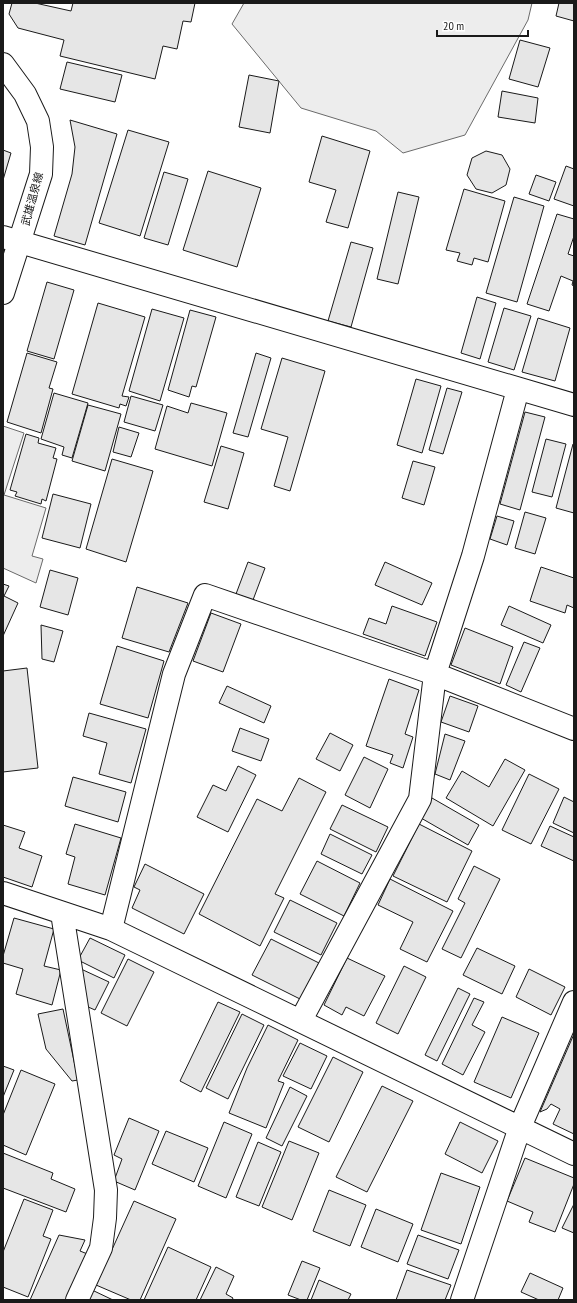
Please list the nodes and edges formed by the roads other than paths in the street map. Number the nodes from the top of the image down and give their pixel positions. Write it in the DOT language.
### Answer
graph roads {
  1 [pos="3,64"];
  2 [pos="12,240"];
  3 [pos="3,292"];
  4 [pos="518,389"];
  5 [pos="574,405"];
  6 [pos="435,674"];
  7 [pos="574,729"];
  8 [pos="3,893"];
  9 [pos="62,913"];
  10 [pos="111,929"];
  11 [pos="574,1002"];
  12 [pos="300,1020"];
  13 [pos="520,1127"];
  14 [pos="574,1154"];
  15 [pos="77,1300"];
  16 [pos="463,1300"];
  1 -- 2 [label="street, 武雄温泉線"];
  2 -- 3 [label="street, 武雄温泉線"];
  2 -- 4 [label="street"];
  4 -- 5 [label="street"];
  4 -- 6 [label="street"];
  6 -- 7 [label="street"];
  6 -- 10 [label="street"];
  6 -- 12 [label="street"];
  8 -- 9 [label="street"];
  9 -- 10 [label="street"];
  9 -- 15 [label="street"];
  10 -- 12 [label="street"];
  11 -- 13 [label="street"];
  12 -- 13 [label="street"];
  13 -- 14 [label="street"];
  13 -- 16 [label="street"];
}
